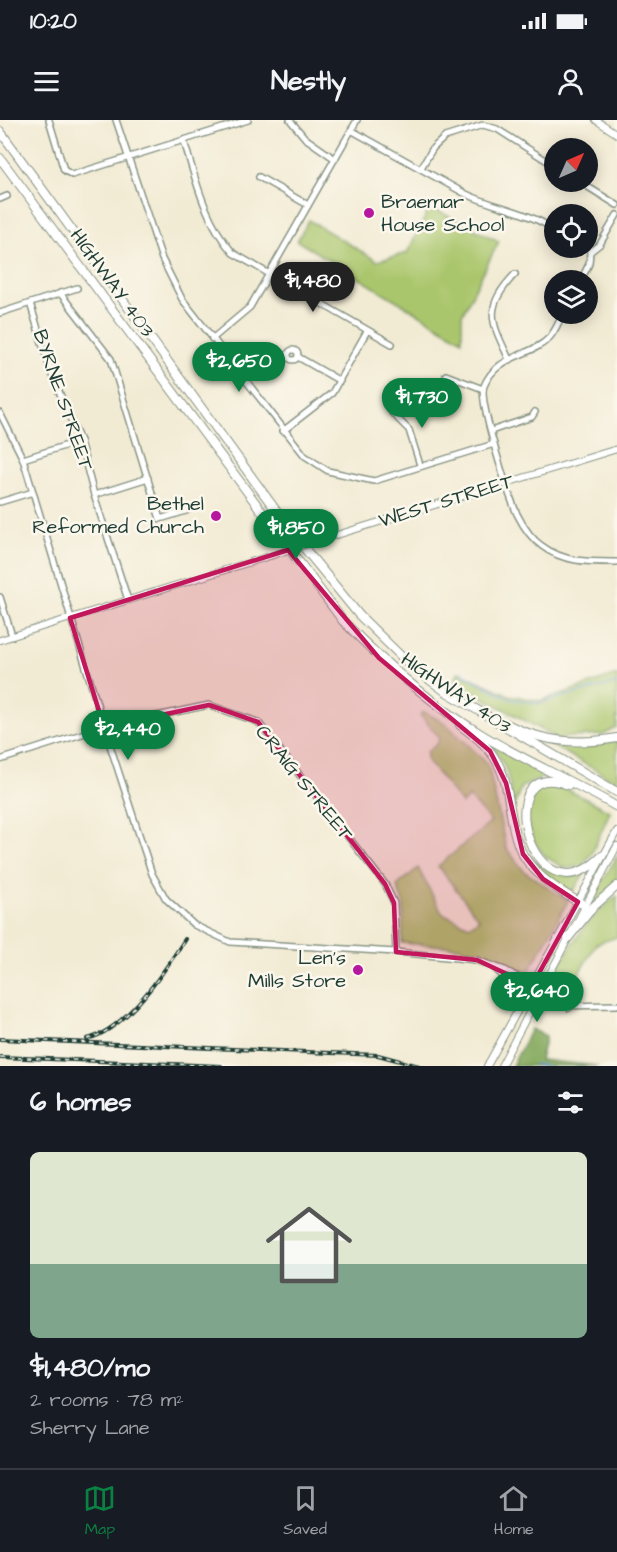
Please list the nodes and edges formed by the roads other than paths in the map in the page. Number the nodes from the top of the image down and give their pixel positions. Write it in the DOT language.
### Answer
graph roads {
  1 [pos="49,120"];
  2 [pos="116,120"];
  3 [pos="248,120"];
  4 [pos="290,120"];
  5 [pos="357,120"];
  6 [pos="596,120"];
  7 [pos="351,130"];
  8 [pos="0,131"];
  9 [pos="617,134"];
  10 [pos="184,141"];
  11 [pos="0,158"];
  12 [pos="127,158"];
  13 [pos="336,159"];
  14 [pos="544,159"];
  15 [pos="421,168"];
  16 [pos="259,177"];
  17 [pos="596,192"];
  18 [pos="308,205"];
  19 [pos="617,205"];
  20 [pos="617,215"];
  21 [pos="544,224"];
  22 [pos="598,245"];
  23 [pos="270,274"];
  24 [pos="515,274"];
  25 [pos="77,288"];
  26 [pos="60,293"];
  27 [pos="30,303"];
  28 [pos="0,313"];
  29 [pos="557,324"];
  30 [pos="367,331"];
  31 [pos="212,339"];
  32 [pos="392,344"];
  33 [pos="298,357"];
  34 [pos="509,359"];
  35 [pos="446,375"];
  36 [pos="339,381"];
  37 [pos="483,389"];
  38 [pos="535,412"];
  39 [pos="0,413"];
  40 [pos="392,413"];
  41 [pos="283,431"];
  42 [pos="491,431"];
  43 [pos="80,441"];
  44 [pos="494,444"];
  45 [pos="617,449"];
  46 [pos="23,459"];
  47 [pos="420,465"];
  48 [pos="148,478"];
  49 [pos="507,483"];
  50 [pos="33,492"];
  51 [pos="93,495"];
  52 [pos="0,502"];
  53 [pos="186,511"];
  54 [pos="617,562"];
  55 [pos="0,597"];
  56 [pos="128,600"];
  57 [pos="70,618"];
  58 [pos="12,636"];
  59 [pos="0,640"];
  60 [pos="464,703"];
  61 [pos="442,708"];
  62 [pos="104,727"];
  63 [pos="617,738"];
  64 [pos="0,760"];
  65 [pos="617,792"];
  66 [pos="604,800"];
  67 [pos="617,807"];
  68 [pos="617,831"];
  69 [pos="617,846"];
  70 [pos="602,856"];
  71 [pos="617,886"];
  72 [pos="581,903"];
  73 [pos="568,938"];
  74 [pos="396,952"];
  75 [pos="531,988"];
  76 [pos="539,993"];
  77 [pos="617,1005"];
  78 [pos="488,1064"];
  79 [pos="501,1066"];
  1 -- 12 [label="street"];
  2 -- 12 [label="street"];
  3 -- 10 [label="street"];
  4 -- 13 [label="street"];
  5 -- 7 [label="street"];
  6 -- 9 [label="main road"];
  7 -- 13 [label="street"];
  7 -- 15 [label="street"];
  8 -- 60 [label="highway, HIGHWAY 403"];
  10 -- 12 [label="street"];
  10 -- 23 [label="street"];
  11 -- 61 [label="highway, HIGHWAY 403"];
  12 -- 31 [label="street"];
  13 -- 18 [label="street"];
  14 -- 15 [label="street"];
  15 -- 21 [label="street"];
  16 -- 18 [label="street"];
  17 -- 19 [label="street"];
  18 -- 23 [label="street"];
  20 -- 22 [label="street"];
  23 -- 30 [label="street"];
  23 -- 31 [label="street"];
  24 -- 34 [label="street"];
  25 -- 26 [label="street"];
  26 -- 27 [label="street"];
  26 -- 48 [label="street"];
  27 -- 28 [label="street"];
  27 -- 43 [label="street, BYRNE STREET"];
  29 -- 34 [label="street"];
  30 -- 32 [label="street"];
  30 -- 36 [label="street"];
  31 -- 41 [label="street"];
  33 -- 36 [label="street"];
  34 -- 37 [label="street"];
  35 -- 37 [label="street"];
  36 -- 41 [label="street"];
  37 -- 42 [label="street"];
  38 -- 42 [label="street"];
  39 -- 46 [label="street"];
  40 -- 47 [label="street"];
  41 -- 47 [label="street"];
  42 -- 44 [label="street"];
  43 -- 46 [label="street"];
  43 -- 51 [label="street, BYRNE STREET"];
  44 -- 47 [label="street"];
  44 -- 49 [label="street"];
  45 -- 49 [label="main road, WEST STREET"];
  46 -- 50 [label="street"];
  48 -- 51 [label="street"];
  48 -- 53 [label="street"];
  49 -- 54 [label="street"];
  49 -- 56 [label="main road, WEST STREET, bridge"];
  50 -- 52 [label="street"];
  50 -- 57 [label="street"];
  51 -- 56 [label="street, BYRNE STREET"];
  55 -- 58 [label="street"];
  56 -- 57 [label="main road, WEST STREET"];
  57 -- 58 [label="main road, WEST STREET"];
  57 -- 62 [label="street"];
  58 -- 59 [label="main road, WEST STREET"];
  60 -- 63 [label="highway"];
  60 -- 65 [label="highway, HIGHWAY 403"];
  61 -- 66 [label="highway, HIGHWAY 403"];
  61 -- 72 [label="highway"];
  62 -- 64 [label="street, CRAIG STREET"];
  62 -- 74 [label="street"];
  62 -- 74 [label="street, CRAIG STREET"];
  66 -- 67 [label="highway, HIGHWAY 403"];
  66 -- 70 [label="highway"];
  68 -- 70 [label="main road"];
  69 -- 72 [label="main road"];
  70 -- 72 [label="main road"];
  71 -- 73 [label="highway"];
  72 -- 73 [label="main road"];
  72 -- 75 [label="main road"];
  73 -- 76 [label="main road"];
  74 -- 75 [label="street"];
  75 -- 76 [label="street"];
  75 -- 78 [label="main road"];
  76 -- 77 [label="street"];
  76 -- 79 [label="main road"];
}
